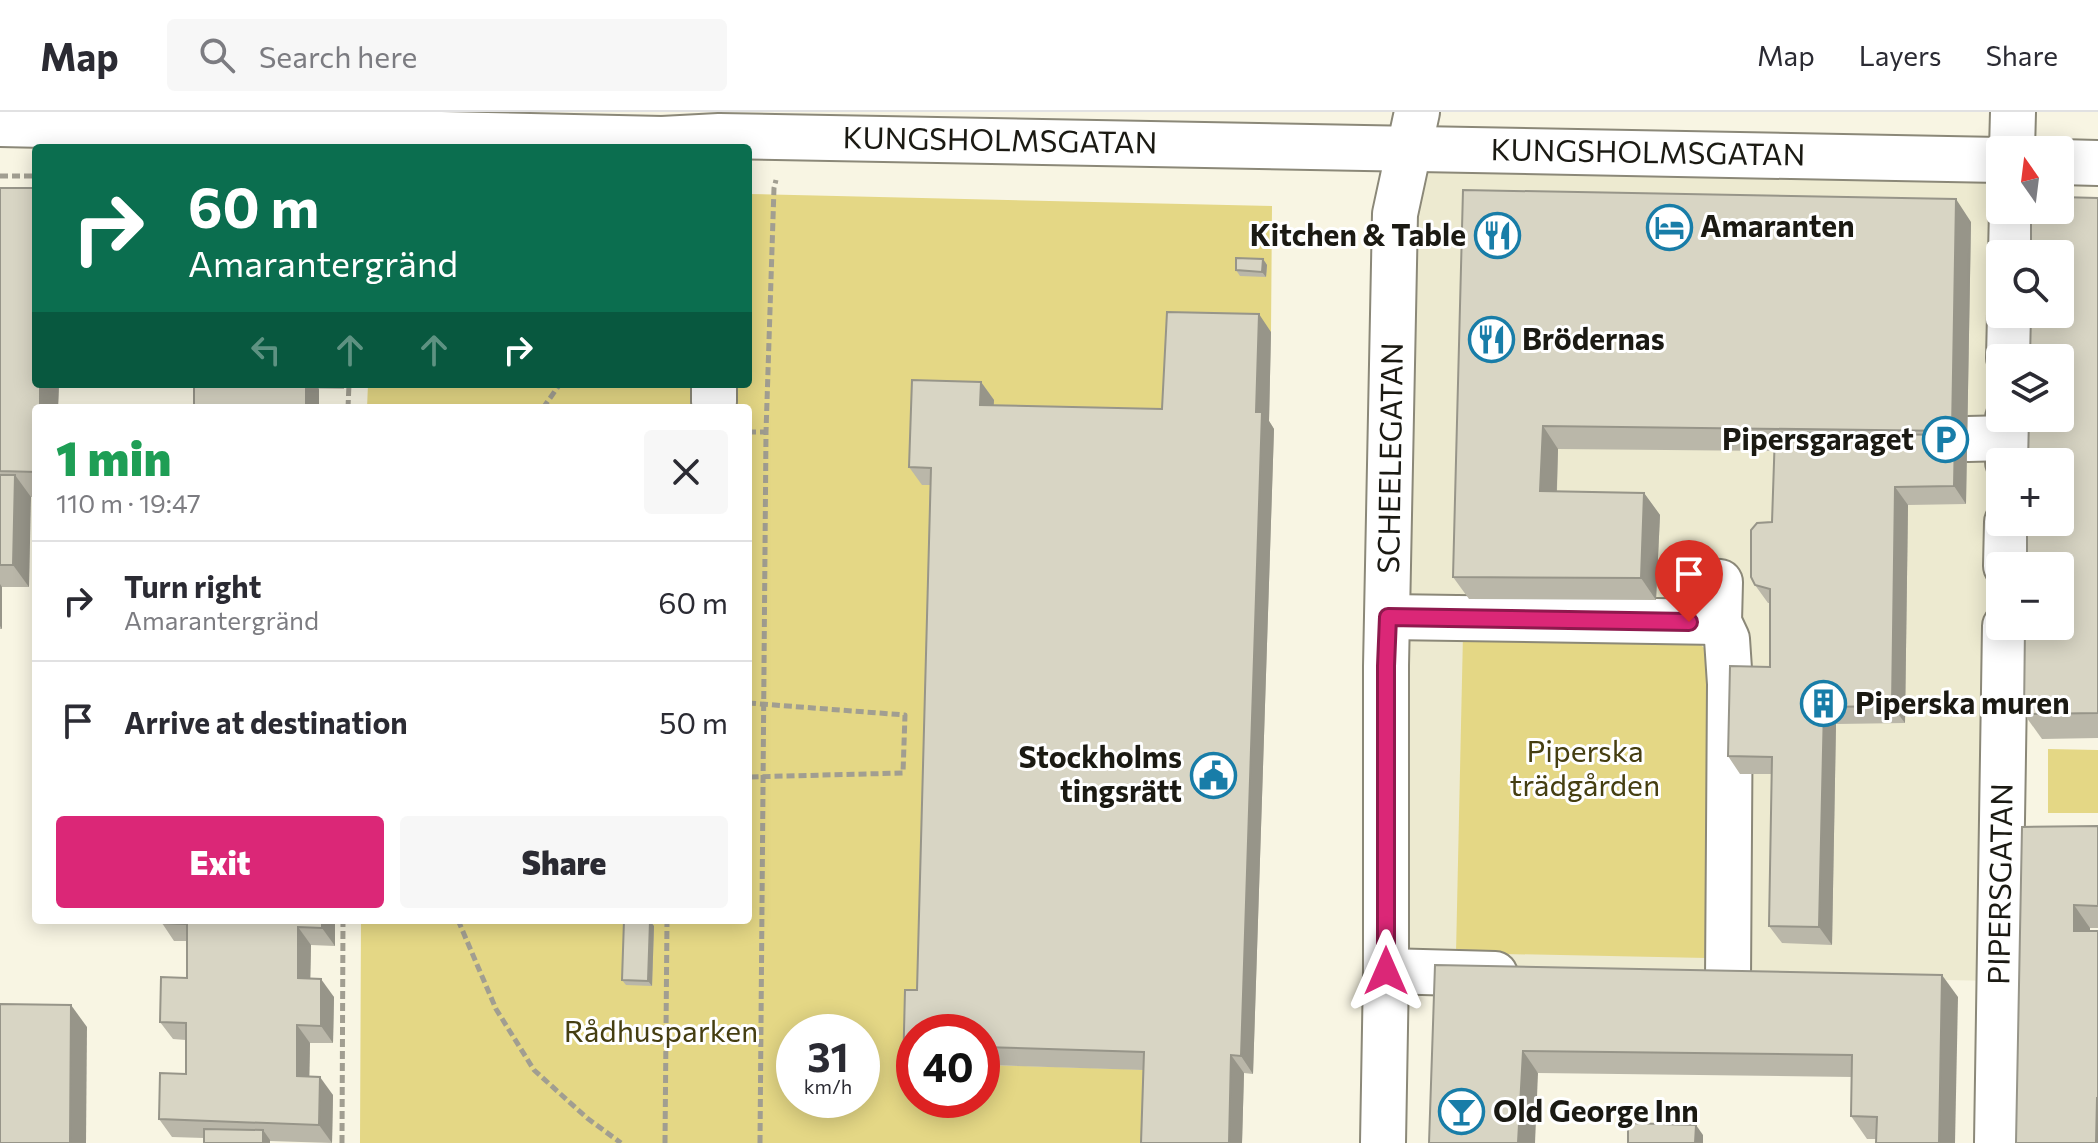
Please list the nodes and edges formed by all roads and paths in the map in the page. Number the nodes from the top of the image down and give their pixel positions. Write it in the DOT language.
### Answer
graph roads {
  1 [pos="2013,112"];
  2 [pos="0,124"];
  3 [pos="1413,130"];
  4 [pos="719,132"];
  5 [pos="2012,136"];
  6 [pos="787,138"];
  7 [pos="1986,159"];
  8 [pos="2074,162"];
  9 [pos="2098,163"];
  10 [pos="0,176"];
  11 [pos="32,176"];
  12 [pos="752,432"];
  13 [pos="766,432"];
  14 [pos="1682,580"];
  15 [pos="1388,617"];
  16 [pos="1719,622"];
  17 [pos="2005,640"];
  18 [pos="752,703"];
  19 [pos="765,703"];
  20 [pos="765,776"];
  21 [pos="752,777"];
  22 [pos="343,924"];
  23 [pos="460,924"];
  24 [pos="667,924"];
  25 [pos="1386,971"];
  26 [pos="1526,974"];
  27 [pos="1682,978"];
  28 [pos="1728,980"];
  29 [pos="1771,981"];
  30 [pos="342,1143"];
  31 [pos="621,1143"];
  32 [pos="665,1143"];
  33 [pos="760,1143"];
  34 [pos="1383,1143"];
  35 [pos="1997,1143"];
  1 -- 5 [label="street"];
  2 -- 4 [label="street, KUNGSHOLMSGATAN"];
  3 -- 6 [label="street, KUNGSHOLMSGATAN"];
  3 -- 7 [label="street, KUNGSHOLMSGATAN"];
  3 -- 15 [label="street, SCHEELEGATAN"];
  4 -- 6 [label="street, KUNGSHOLMSGATAN"];
  6 -- 13 [label="path"];
  8 -- 9 [label="street"];
  10 -- 11 [label="path"];
  12 -- 13 [label="path"];
  13 -- 19 [label="path"];
  14 -- 16 [label="street"];
  15 -- 16 [label="street"];
  15 -- 25 [label="street, SCHEELEGATAN"];
  16 -- 28 [label="street"];
  17 -- 35 [label="street, PIPERSGATAN"];
  18 -- 19 [label="path"];
  19 -- 20 [label="path"];
  19 -- 20 [label="path"];
  20 -- 21 [label="path"];
  20 -- 33 [label="path"];
  22 -- 30 [label="path"];
  23 -- 31 [label="path"];
  24 -- 32 [label="path"];
  25 -- 26 [label="street"];
  25 -- 34 [label="street, SCHEELEGATAN"];
  27 -- 28 [label="street"];
  28 -- 29 [label="street"];
}
